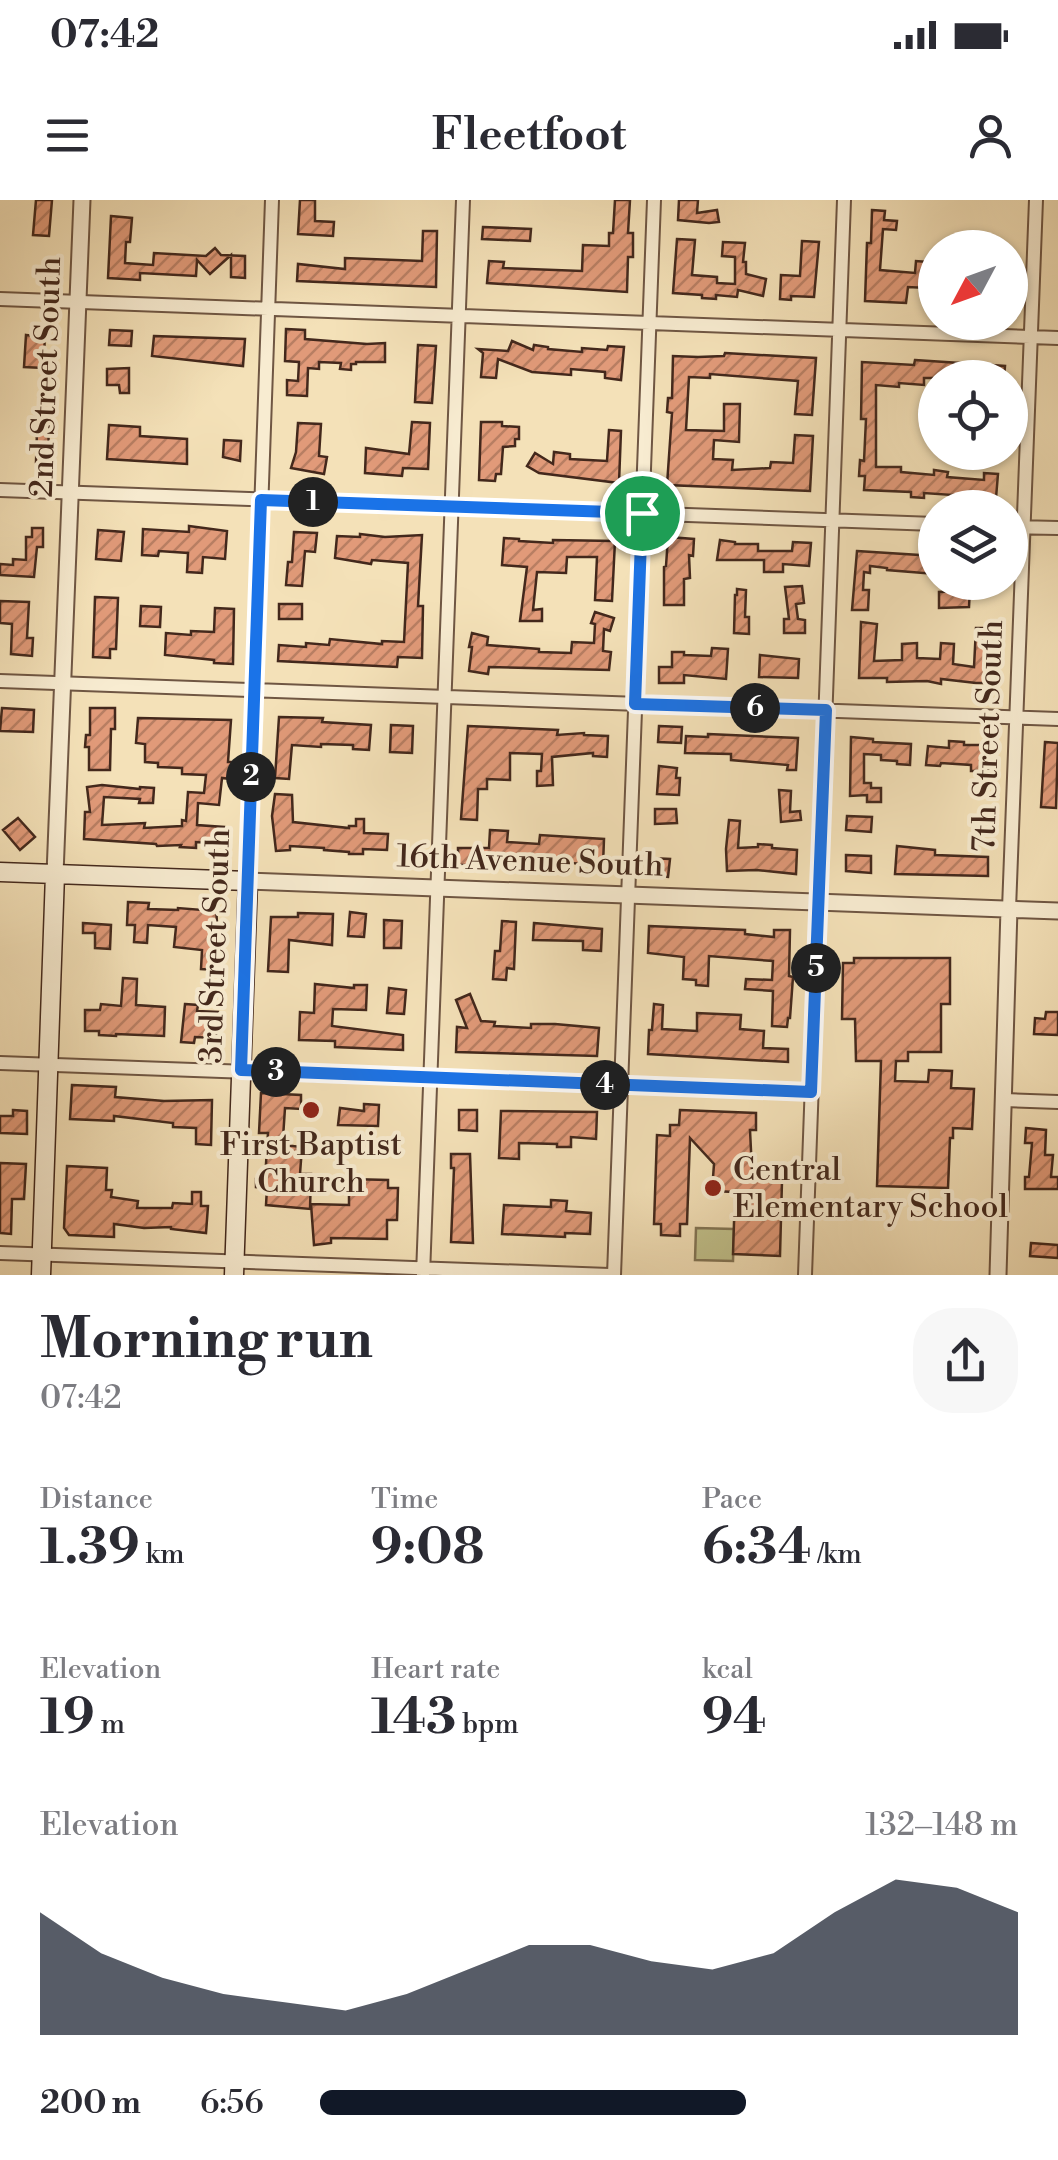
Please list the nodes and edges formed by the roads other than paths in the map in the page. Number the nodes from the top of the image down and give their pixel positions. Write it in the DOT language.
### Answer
graph roads {
  1 [pos="82,200"];
  2 [pos="272,200"];
  3 [pos="463,200"];
  4 [pos="654,200"];
  5 [pos="844,200"];
  6 [pos="1036,200"];
  7 [pos="0,299"];
  8 [pos="79,302"];
  9 [pos="268,309"];
  10 [pos="459,316"];
  11 [pos="649,323"];
  12 [pos="840,330"];
  13 [pos="1030,337"];
  14 [pos="1058,338"];
  15 [pos="0,490"];
  16 [pos="1019,490"];
  17 [pos="71,493"];
  18 [pos="261,500"];
  19 [pos="452,506"];
  20 [pos="642,513"];
  21 [pos="832,520"];
  22 [pos="918,523"];
  23 [pos="1028,527"];
  24 [pos="1058,528"];
  25 [pos="1016,600"];
  26 [pos="0,680"];
  27 [pos="64,682"];
  28 [pos="254,690"];
  29 [pos="444,697"];
  30 [pos="635,704"];
  31 [pos="826,710"];
  32 [pos="1016,718"];
  33 [pos="1058,720"];
  34 [pos="0,872"];
  35 [pos="55,874"];
  36 [pos="248,880"];
  37 [pos="438,888"];
  38 [pos="628,894"];
  39 [pos="818,901"];
  40 [pos="1009,909"];
  41 [pos="1058,911"];
  42 [pos="0,1063"];
  43 [pos="48,1064"];
  44 [pos="241,1070"];
  45 [pos="430,1079"];
  46 [pos="621,1086"];
  47 [pos="811,1092"];
  48 [pos="1004,1100"];
  49 [pos="1058,1102"];
  50 [pos="0,1254"];
  51 [pos="42,1255"];
  52 [pos="234,1269"];
  53 [pos="423,1272"];
  54 [pos="41,1275"];
  55 [pos="611,1275"];
  56 [pos="804,1275"];
  57 [pos="998,1275"];
  1 -- 8 [label="street, 2nd Street South"];
  2 -- 9 [label="street, 3rd Street South"];
  3 -- 10 [label="street"];
  4 -- 11 [label="street"];
  5 -- 12 [label="street"];
  6 -- 13 [label="street, 7th Street South"];
  7 -- 8 [label="street"];
  8 -- 9 [label="street"];
  8 -- 17 [label="street, 2nd Street South"];
  9 -- 10 [label="street"];
  9 -- 18 [label="street, 3rd Street South"];
  10 -- 11 [label="street"];
  10 -- 19 [label="street"];
  11 -- 12 [label="street"];
  11 -- 20 [label="street"];
  12 -- 13 [label="street"];
  12 -- 21 [label="street"];
  13 -- 14 [label="street"];
  13 -- 16 [label="street, 7th Street South"];
  15 -- 17 [label="street"];
  17 -- 18 [label="street"];
  17 -- 27 [label="street, 2nd Street South"];
  18 -- 19 [label="street"];
  18 -- 28 [label="street, 3rd Street South"];
  19 -- 20 [label="street"];
  19 -- 29 [label="street"];
  20 -- 21 [label="street"];
  20 -- 30 [label="street"];
  21 -- 22 [label="street"];
  21 -- 31 [label="street"];
  23 -- 24 [label="street"];
  25 -- 32 [label="street, 7th Street South"];
  26 -- 27 [label="street"];
  27 -- 28 [label="street"];
  27 -- 35 [label="street, 2nd Street South"];
  28 -- 29 [label="street"];
  28 -- 36 [label="street, 3rd Street South"];
  29 -- 30 [label="street"];
  29 -- 37 [label="street"];
  30 -- 31 [label="street"];
  30 -- 38 [label="street"];
  31 -- 32 [label="street"];
  31 -- 39 [label="street"];
  32 -- 33 [label="street"];
  32 -- 40 [label="street, 7th Street South"];
  34 -- 35 [label="main road, 16th Avenue South"];
  35 -- 36 [label="main road, 16th Avenue South"];
  35 -- 43 [label="main road, 2nd Street South"];
  36 -- 37 [label="street, 16th Avenue South"];
  36 -- 44 [label="main road, 3rd Street South"];
  37 -- 38 [label="street, 16th Avenue South"];
  37 -- 45 [label="street"];
  38 -- 39 [label="street, 16th Avenue South"];
  38 -- 46 [label="street"];
  39 -- 40 [label="street, 16th Avenue South"];
  39 -- 47 [label="street"];
  40 -- 41 [label="street, 16th Avenue South"];
  40 -- 48 [label="street, 7th Street South"];
  42 -- 43 [label="street"];
  43 -- 44 [label="street"];
  43 -- 51 [label="main road, 2nd Street South"];
  44 -- 45 [label="street"];
  44 -- 52 [label="main road, 3rd Street South"];
  45 -- 46 [label="street"];
  45 -- 53 [label="street"];
  46 -- 47 [label="street"];
  46 -- 55 [label="street"];
  47 -- 56 [label="street"];
  48 -- 49 [label="street"];
  48 -- 57 [label="street, 7th Street South"];
  50 -- 51 [label="street"];
  51 -- 52 [label="street"];
  51 -- 54 [label="main road, 2nd Street South"];
  52 -- 53 [label="street"];
  53 -- 55 [label="street"];
}
